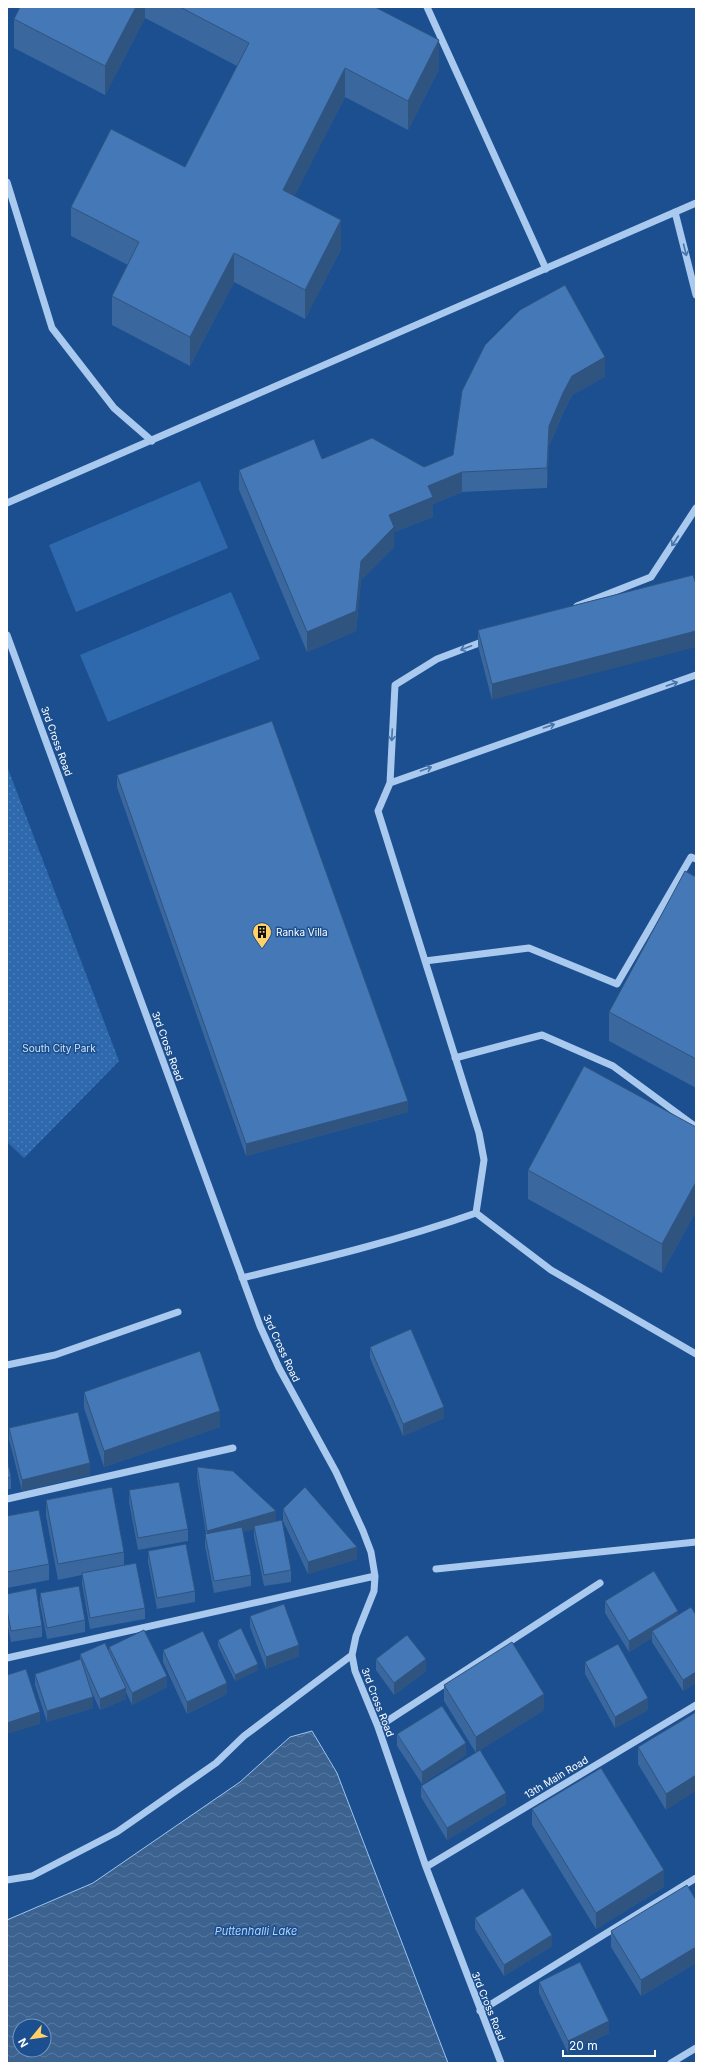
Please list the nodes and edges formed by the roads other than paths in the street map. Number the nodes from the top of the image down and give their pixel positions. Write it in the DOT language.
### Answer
graph roads {
  1 [pos="427,7"];
  2 [pos="7,182"];
  3 [pos="696,203"];
  4 [pos="675,212"];
  5 [pos="546,269"];
  6 [pos="696,294"];
  7 [pos="152,441"];
  8 [pos="7,503"];
  9 [pos="696,508"];
  10 [pos="569,608"];
  11 [pos="7,635"];
  12 [pos="496,637"];
  13 [pos="696,675"];
  14 [pos="390,783"];
  15 [pos="696,859"];
  16 [pos="425,962"];
  17 [pos="455,1058"];
  18 [pos="696,1127"];
  19 [pos="476,1214"];
  20 [pos="242,1278"];
  21 [pos="178,1312"];
  22 [pos="696,1354"];
  23 [pos="7,1365"];
  24 [pos="233,1448"];
  25 [pos="7,1498"];
  26 [pos="696,1542"];
  27 [pos="436,1569"];
  28 [pos="375,1576"];
  29 [pos="600,1583"];
  30 [pos="352,1654"];
  31 [pos="7,1658"];
  32 [pos="696,1705"];
  33 [pos="378,1727"];
  34 [pos="426,1867"];
  35 [pos="696,1878"];
  36 [pos="7,1880"];
  37 [pos="480,2011"];
  38 [pos="696,2048"];
  39 [pos="501,2063"];
  40 [pos="671,2063"];
  1 -- 5 [label="street"];
  2 -- 7 [label="street"];
  3 -- 4 [label="street"];
  4 -- 5 [label="street"];
  4 -- 6 [label="street, one-way"];
  5 -- 7 [label="street"];
  7 -- 8 [label="street"];
  9 -- 10 [label="street, one-way"];
  11 -- 20 [label="street, 3rd Cross Road"];
  12 -- 14 [label="street, one-way"];
  14 -- 13 [label="street, one-way"];
  14 -- 16 [label="street"];
  15 -- 16 [label="street"];
  16 -- 17 [label="street"];
  17 -- 18 [label="street"];
  17 -- 19 [label="street"];
  19 -- 20 [label="street"];
  19 -- 22 [label="street"];
  20 -- 28 [label="street, 3rd Cross Road"];
  21 -- 23 [label="street"];
  24 -- 25 [label="street"];
  26 -- 27 [label="street"];
  28 -- 30 [label="street, 3rd Cross Road"];
  28 -- 31 [label="street"];
  29 -- 33 [label="street"];
  30 -- 33 [label="street, 3rd Cross Road"];
  30 -- 36 [label="street"];
  32 -- 34 [label="street, 13th Main Road"];
  33 -- 34 [label="street, 3rd Cross Road"];
  34 -- 37 [label="street, 3rd Cross Road"];
  35 -- 37 [label="street"];
  37 -- 39 [label="street, 3rd Cross Road"];
  38 -- 40 [label="street"];
}
